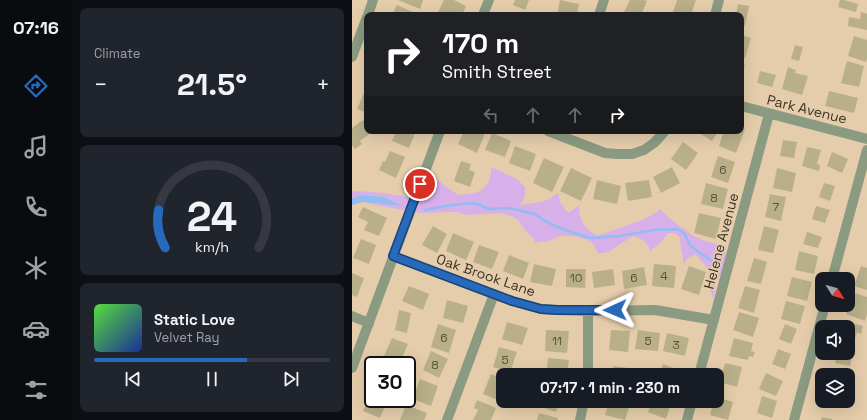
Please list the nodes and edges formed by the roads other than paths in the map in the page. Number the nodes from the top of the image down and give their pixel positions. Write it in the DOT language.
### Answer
graph roads {
  1 [pos="373,0"];
  2 [pos="489,0"];
  3 [pos="604,0"];
  4 [pos="719,0"];
  5 [pos="368,12"];
  6 [pos="484,12"];
  7 [pos="600,12"];
  8 [pos="716,12"];
  9 [pos="364,24"];
  10 [pos="352,57"];
  11 [pos="744,107"];
  12 [pos="768,114"];
  13 [pos="439,134"];
  14 [pos="558,134"];
  15 [pos="662,134"];
  16 [pos="867,139"];
  17 [pos="867,150"];
  18 [pos="393,256"];
  19 [pos="834,272"];
  20 [pos="494,294"];
  21 [pos="588,311"];
  22 [pos="823,312"];
  23 [pos="352,316"];
  24 [pos="714,320"];
  25 [pos="369,323"];
  26 [pos="352,368"];
  27 [pos="588,368"];
  28 [pos="701,368"];
  29 [pos="583,408"];
  30 [pos="690,408"];
  31 [pos="447,420"];
  32 [pos="580,420"];
  33 [pos="687,420"];
  34 [pos="794,420"];
  1 -- 5 [label="street"];
  2 -- 6 [label="street"];
  3 -- 7 [label="street"];
  4 -- 8 [label="street"];
  9 -- 10 [label="street"];
  11 -- 12 [label="street, Park Avenue"];
  12 -- 16 [label="street, Park Avenue"];
  12 -- 24 [label="street, Helene Avenue"];
  13 -- 18 [label="street"];
  14 -- 15 [label="street"];
  17 -- 19 [label="street"];
  18 -- 20 [label="street, Oak Brook Lane"];
  18 -- 25 [label="street"];
  20 -- 21 [label="street, Oak Brook Lane"];
  20 -- 31 [label="street"];
  21 -- 24 [label="street, Oak Brook Lane"];
  21 -- 27 [label="street"];
  22 -- 34 [label="street"];
  23 -- 25 [label="street"];
  24 -- 28 [label="street, Helene Avenue"];
  25 -- 26 [label="street"];
  29 -- 32 [label="street"];
  30 -- 33 [label="street"];
}
